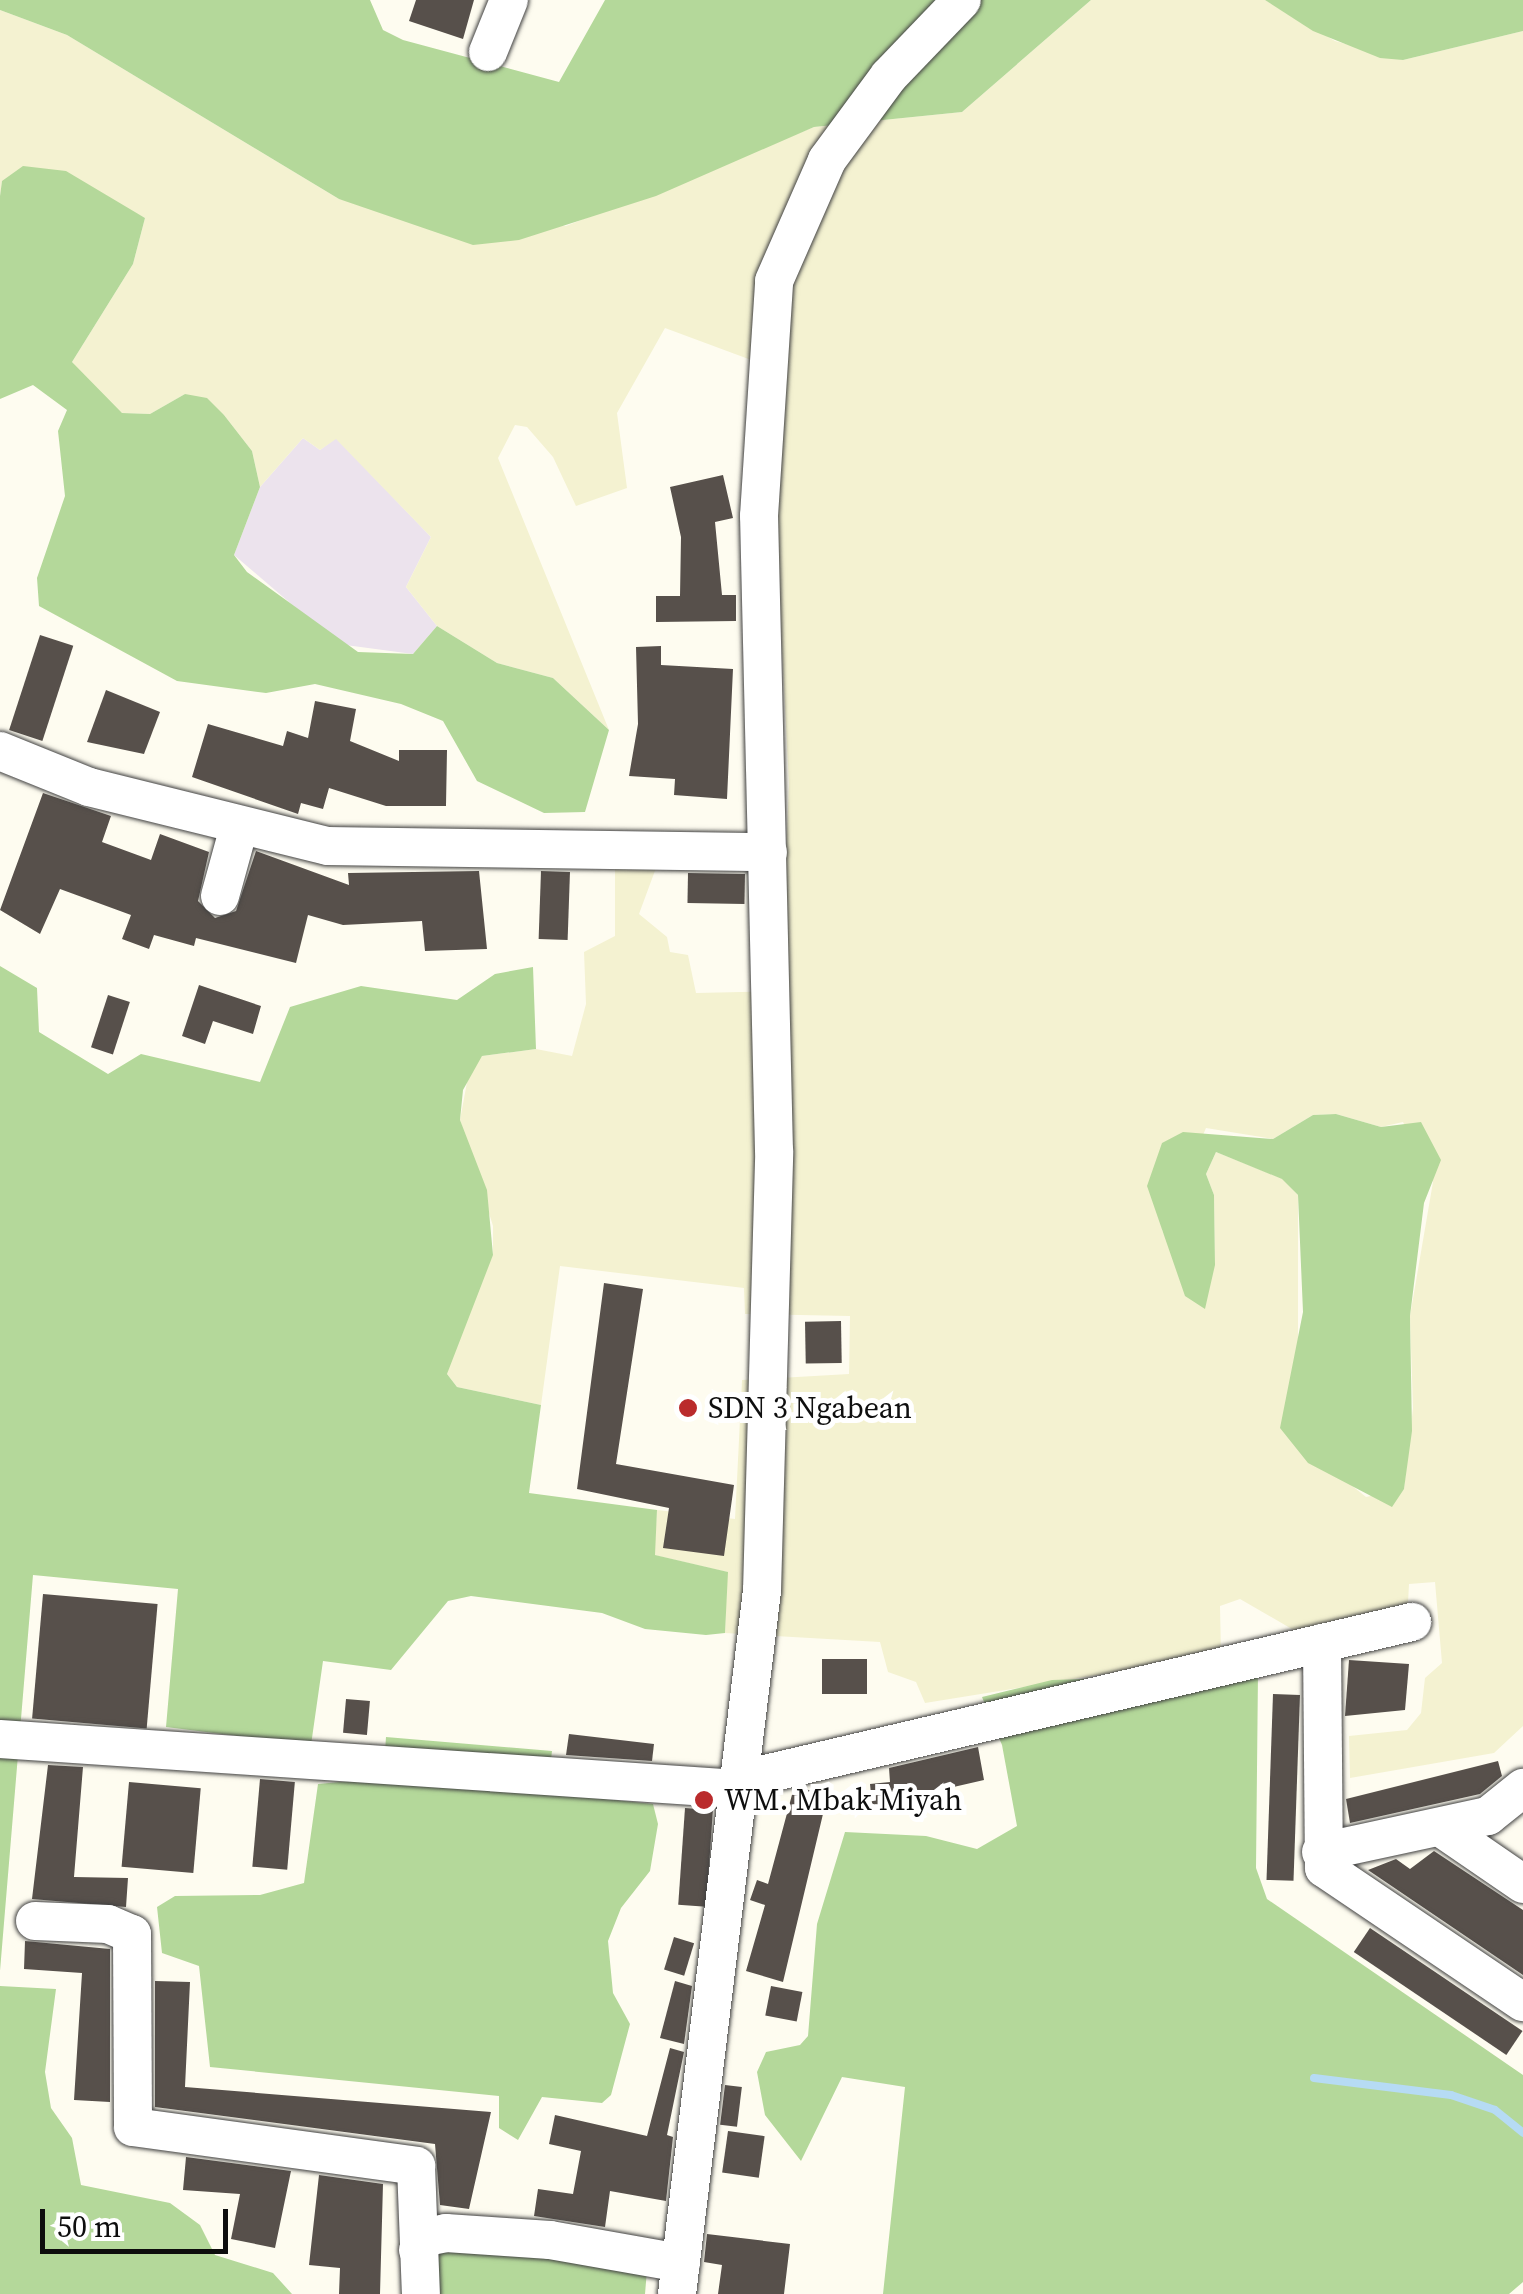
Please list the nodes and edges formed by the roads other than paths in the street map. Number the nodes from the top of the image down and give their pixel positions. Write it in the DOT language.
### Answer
graph roads {
  1 [pos="509,0"];
  2 [pos="962,0"];
  3 [pos="488,52"];
  4 [pos="0,751"];
  5 [pos="240,828"];
  6 [pos="768,852"];
  7 [pos="220,896"];
  8 [pos="1412,1622"];
  9 [pos="1322,1642"];
  10 [pos="0,1739"];
  11 [pos="1523,1788"];
  12 [pos="737,1789"];
  13 [pos="1444,1829"];
  14 [pos="1321,1852"];
  15 [pos="1523,1884"];
  16 [pos="35,1921"];
  17 [pos="1523,2002"];
  18 [pos="418,2250"];
  19 [pos="679,2278"];
  20 [pos="421,2294"];
  1 -- 3 [label="street"];
  2 -- 6 [label="street"];
  4 -- 5 [label="street"];
  5 -- 6 [label="street"];
  5 -- 7 [label="street"];
  6 -- 12 [label="street"];
  8 -- 9 [label="street"];
  9 -- 12 [label="street"];
  9 -- 14 [label="street"];
  10 -- 12 [label="street"];
  11 -- 13 [label="street"];
  12 -- 19 [label="street"];
  13 -- 14 [label="street"];
  13 -- 15 [label="street"];
  14 -- 17 [label="street"];
  16 -- 18 [label="street"];
  18 -- 19 [label="street"];
  18 -- 20 [label="street"];
}
